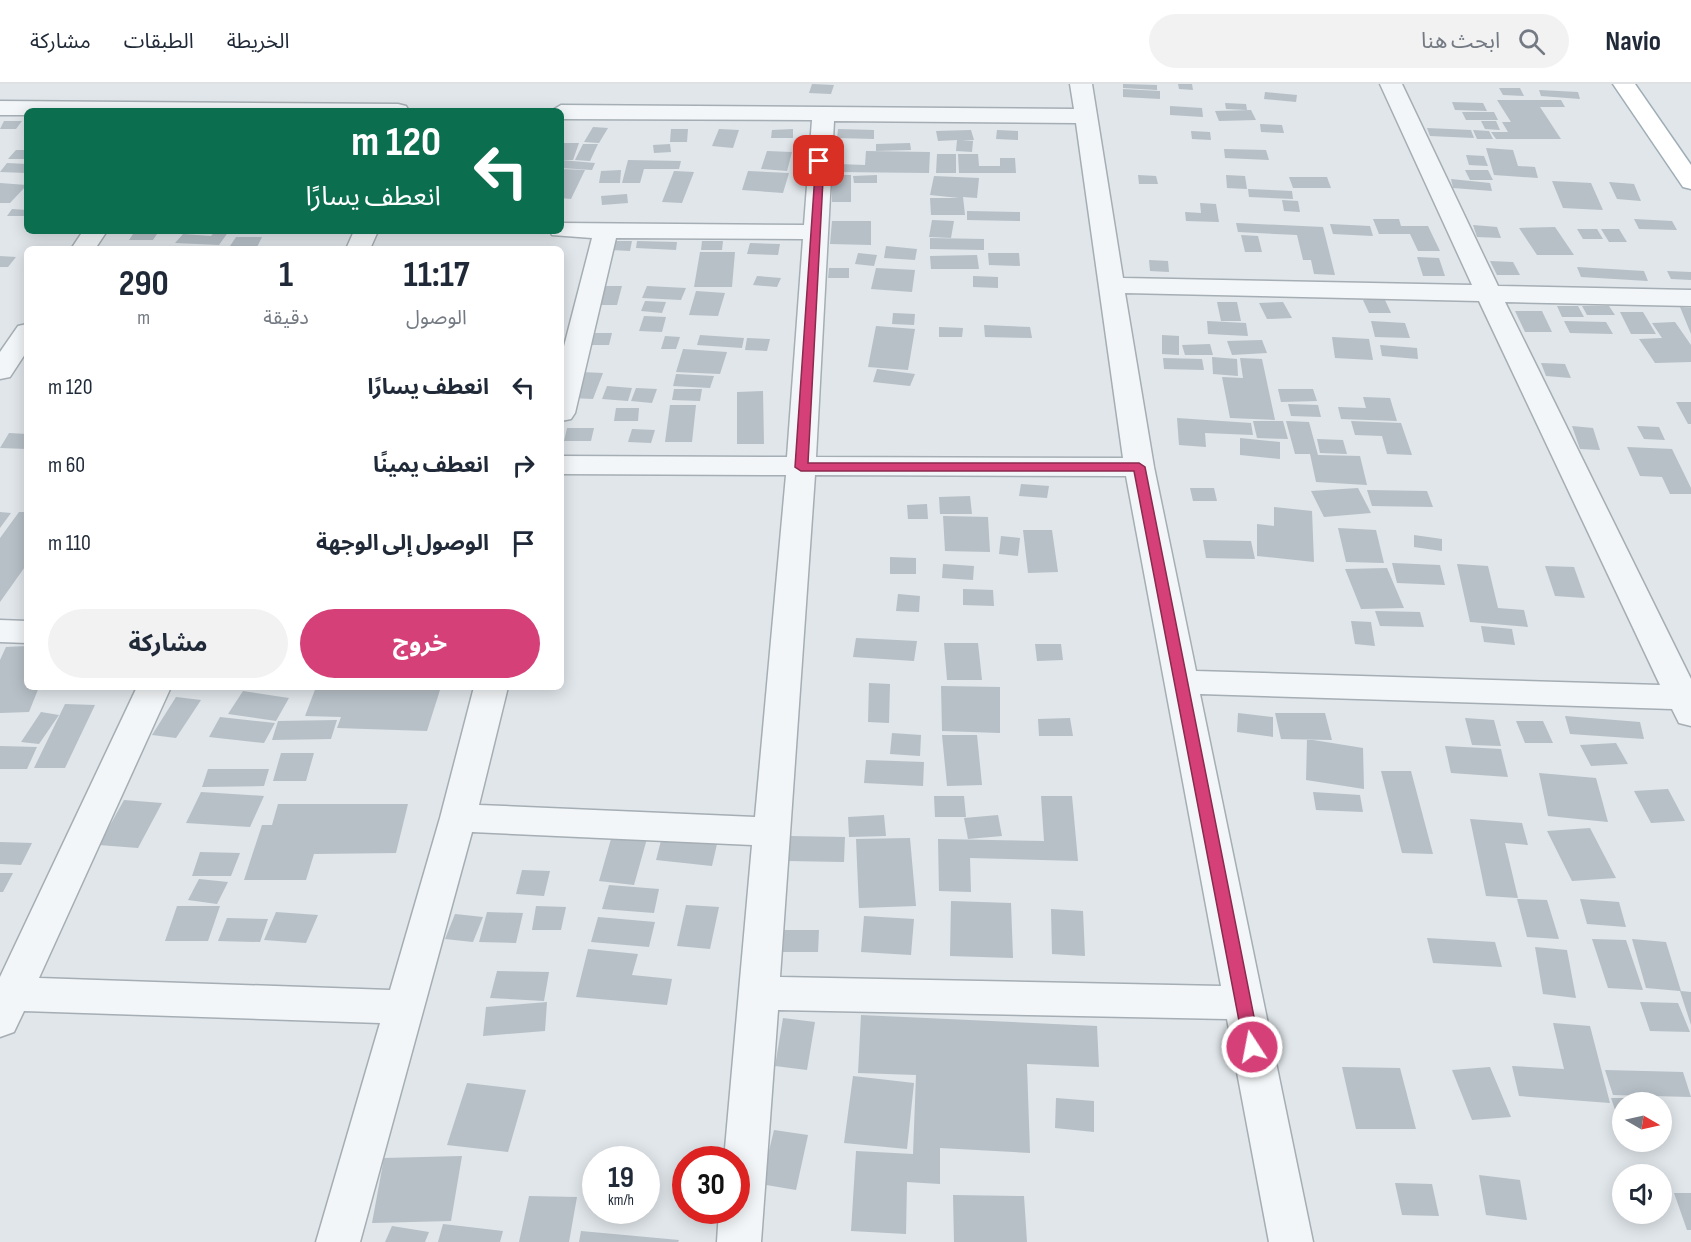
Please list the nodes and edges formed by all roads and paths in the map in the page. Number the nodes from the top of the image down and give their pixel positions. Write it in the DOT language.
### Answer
graph roads {
  1 [pos="1081,84"];
  2 [pos="1391,84"];
  3 [pos="1624,84"];
  4 [pos="396,105"];
  5 [pos="0,108"];
  6 [pos="24,108"];
  7 [pos="264,108"];
  8 [pos="564,112"];
  9 [pos="823,114"];
  10 [pos="1086,116"];
  11 [pos="1691,182"];
  12 [pos="564,230"];
  13 [pos="606,230"];
  14 [pos="814,232"];
  15 [pos="1111,285"];
  16 [pos="1488,292"];
  17 [pos="1691,298"];
  18 [pos="24,336"];
  19 [pos="0,371"];
  20 [pos="564,401"];
  21 [pos="564,465"];
  22 [pos="801,467"];
  23 [pos="1139,467"];
  24 [pos="0,631"];
  25 [pos="24,632"];
  26 [pos="1181,682"];
  27 [pos="153,690"];
  28 [pos="490,690"];
  29 [pos="1689,703"];
  30 [pos="458,818"];
  31 [pos="771,832"];
  32 [pos="760,993"];
  33 [pos="1244,1003"];
  34 [pos="6,1007"];
  35 [pos="404,1007"];
  36 [pos="338,1242"];
  37 [pos="739,1242"];
  38 [pos="1291,1242"];
  1 -- 10 [label="street"];
  2 -- 16 [label="street"];
  3 -- 11 [label="main road"];
  4 -- 7 [label="street"];
  5 -- 6 [label="street"];
  8 -- 9 [label="street"];
  9 -- 10 [label="street"];
  9 -- 14 [label="street"];
  10 -- 15 [label="street"];
  12 -- 13 [label="street"];
  13 -- 14 [label="street"];
  13 -- 20 [label="street"];
  14 -- 22 [label="street"];
  15 -- 16 [label="street"];
  15 -- 23 [label="street"];
  16 -- 17 [label="street"];
  16 -- 29 [label="street"];
  18 -- 19 [label="street"];
  21 -- 22 [label="street"];
  22 -- 23 [label="street"];
  22 -- 31 [label="street"];
  23 -- 26 [label="street"];
  24 -- 25 [label="street"];
  26 -- 29 [label="street"];
  26 -- 33 [label="street"];
  27 -- 34 [label="street"];
  28 -- 30 [label="street"];
  30 -- 31 [label="street"];
  30 -- 35 [label="street"];
  31 -- 32 [label="street"];
  32 -- 33 [label="street"];
  32 -- 37 [label="street"];
  33 -- 38 [label="street"];
  34 -- 35 [label="street"];
  35 -- 36 [label="street"];
}
